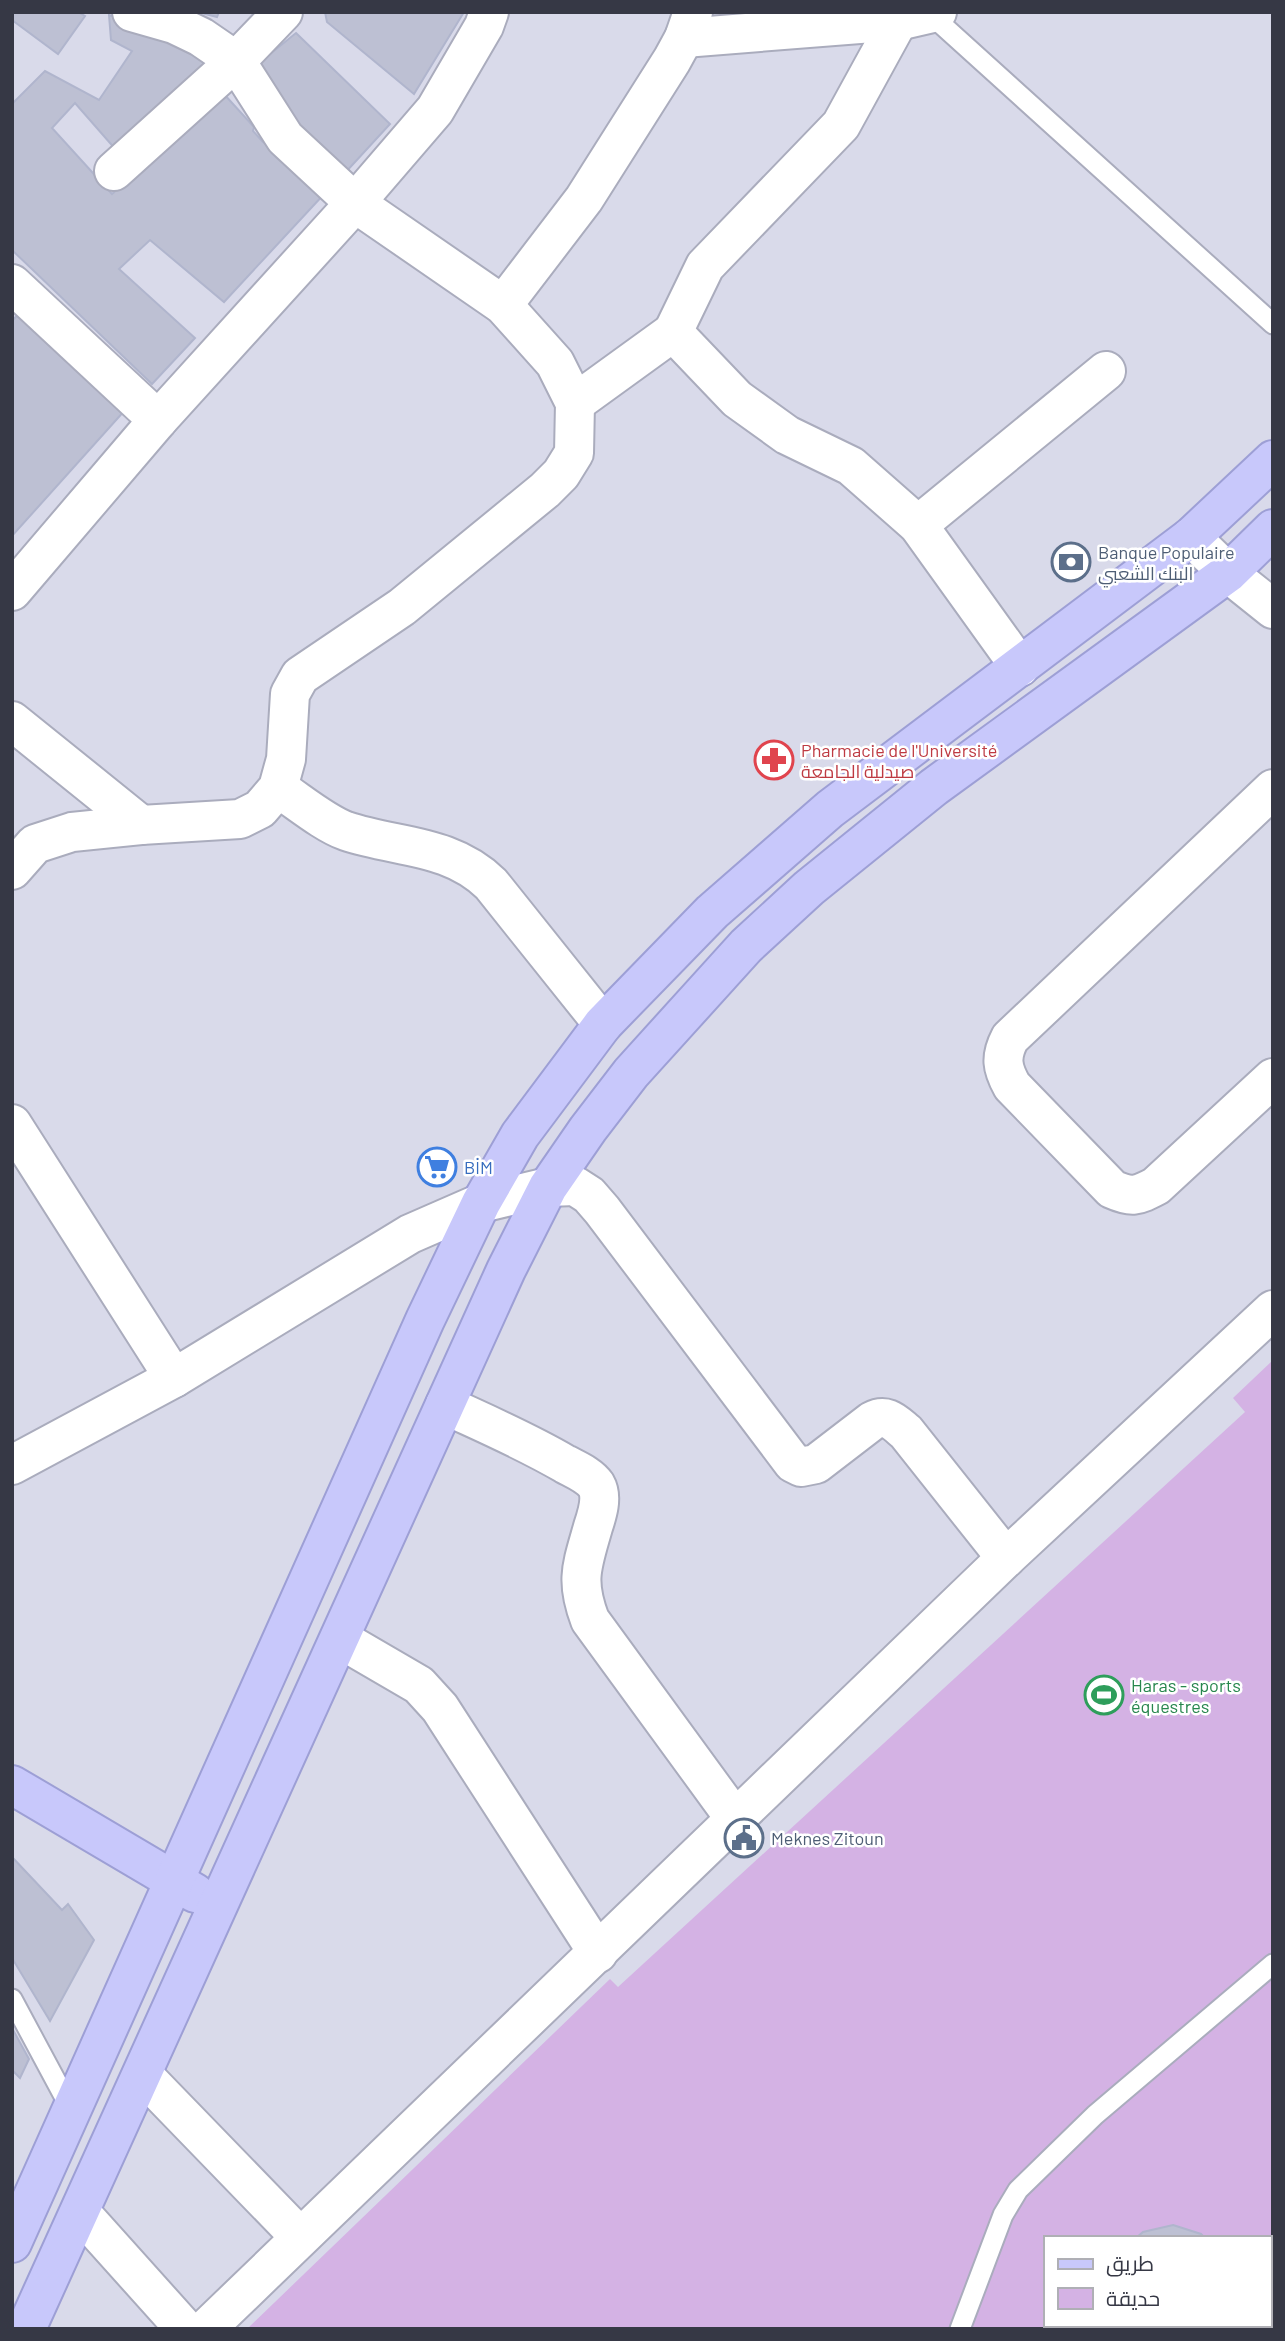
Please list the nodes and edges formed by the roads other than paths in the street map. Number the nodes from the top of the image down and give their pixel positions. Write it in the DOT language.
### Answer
graph roads {
  1 [pos="132,12"];
  2 [pos="284,12"];
  3 [pos="489,12"];
  4 [pos="922,16"];
  5 [pos="689,25"];
  6 [pos="236,61"];
  7 [pos="114,171"];
  8 [pos="355,203"];
  9 [pos="12,284"];
  10 [pos="503,305"];
  11 [pos="1273,324"];
  12 [pos="673,332"];
  13 [pos="1105,371"];
  14 [pos="575,403"];
  15 [pos="158,420"];
  16 [pos="1273,460"];
  17 [pos="918,525"];
  18 [pos="1273,529"];
  19 [pos="1191,537"];
  20 [pos="1228,573"];
  21 [pos="12,591"];
  22 [pos="1273,609"];
  23 [pos="1020,667"];
  24 [pos="12,721"];
  25 [pos="278,788"];
  26 [pos="1273,789"];
  27 [pos="141,825"];
  28 [pos="12,870"];
  29 [pos="603,1024"];
  30 [pos="1273,1078"];
  31 [pos="12,1124"];
  32 [pos="548,1188"];
  33 [pos="481,1203"];
  34 [pos="1273,1310"];
  35 [pos="174,1377"];
  36 [pos="445,1405"];
  37 [pos="13,1463"];
  38 [pos="1006,1558"];
  39 [pos="340,1639"];
  40 [pos="12,1785"];
  41 [pos="736,1820"];
  42 [pos="173,1882"];
  43 [pos="219,1905"];
  44 [pos="598,1953"];
  45 [pos="1273,1964"];
  46 [pos="12,1999"];
  47 [pos="143,2075"];
  48 [pos="72,2110"];
  49 [pos="80,2212"];
  50 [pos="300,2237"];
  51 [pos="12,2243"];
  52 [pos="26,2329"];
  53 [pos="185,2329"];
  54 [pos="206,2329"];
  55 [pos="960,2329"];
  1 -- 6 [label="street"];
  2 -- 6 [label="street"];
  3 -- 8 [label="street"];
  4 -- 5 [label="street"];
  4 -- 11 [label="lane"];
  4 -- 12 [label="street"];
  5 -- 10 [label="street"];
  6 -- 7 [label="street"];
  6 -- 8 [label="street"];
  8 -- 10 [label="street"];
  8 -- 15 [label="street"];
  9 -- 15 [label="street"];
  10 -- 14 [label="street"];
  12 -- 14 [label="street"];
  12 -- 17 [label="street"];
  13 -- 17 [label="street"];
  14 -- 25 [label="street"];
  15 -- 21 [label="street"];
  16 -- 19 [label="main road"];
  17 -- 23 [label="street"];
  18 -- 20 [label="main road"];
  19 -- 20 [label="street"];
  19 -- 23 [label="main road"];
  20 -- 22 [label="street"];
  20 -- 32 [label="main road"];
  23 -- 29 [label="main road"];
  24 -- 27 [label="street"];
  25 -- 27 [label="street"];
  25 -- 29 [label="street"];
  26 -- 30 [label="street"];
  27 -- 28 [label="street"];
  29 -- 33 [label="main road"];
  31 -- 35 [label="street"];
  32 -- 33 [label="street"];
  32 -- 36 [label="main road"];
  32 -- 38 [label="street"];
  33 -- 35 [label="street"];
  33 -- 42 [label="main road"];
  34 -- 38 [label="street"];
  35 -- 37 [label="street"];
  36 -- 39 [label="main road"];
  36 -- 41 [label="street"];
  38 -- 41 [label="street"];
  39 -- 43 [label="main road"];
  39 -- 44 [label="street"];
  40 -- 42 [label="main road"];
  41 -- 44 [label="street"];
  42 -- 43 [label="main road"];
  42 -- 48 [label="main road"];
  43 -- 47 [label="main road"];
  44 -- 50 [label="street"];
  45 -- 55 [label="lane"];
  46 -- 48 [label="lane"];
  47 -- 49 [label="main road"];
  47 -- 50 [label="street"];
  48 -- 51 [label="main road"];
  49 -- 52 [label="main road"];
  49 -- 53 [label="street"];
  50 -- 54 [label="street"];
}
